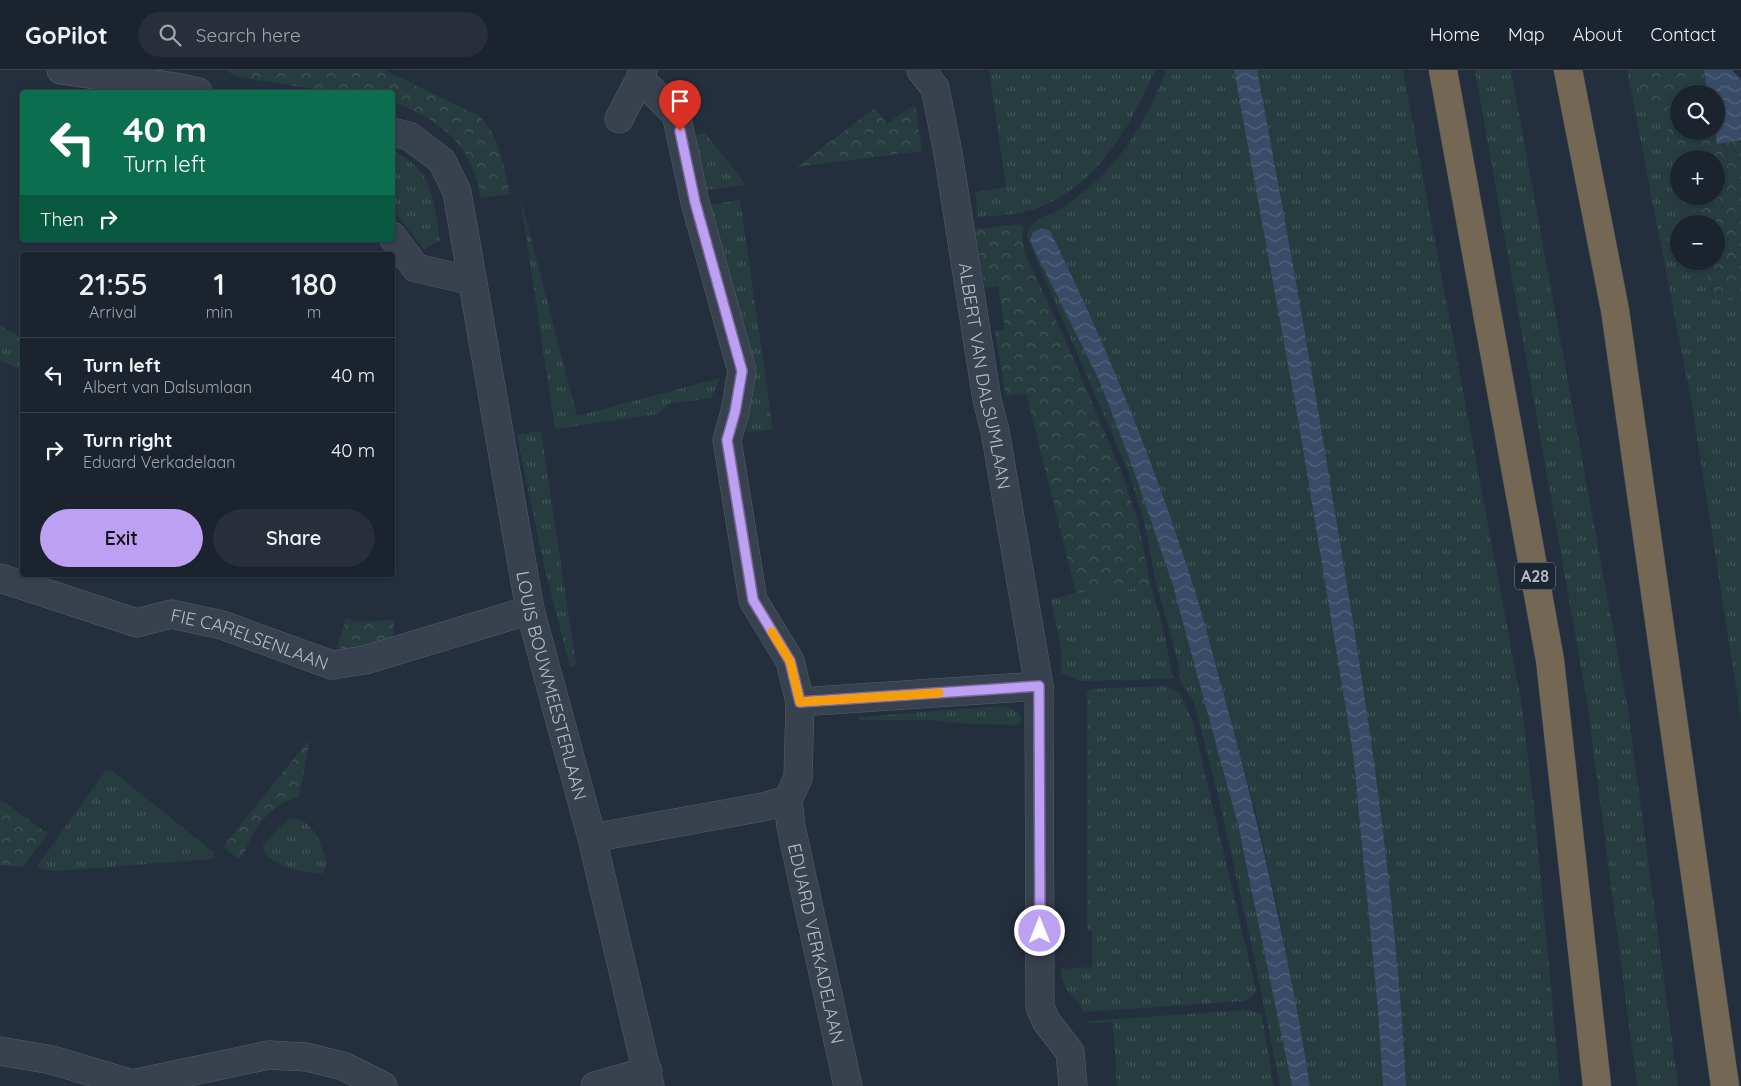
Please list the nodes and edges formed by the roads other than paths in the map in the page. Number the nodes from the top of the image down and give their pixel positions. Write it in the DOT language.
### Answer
graph roads {
  1 [pos="61,70"];
  2 [pos="921,70"];
  3 [pos="1443,70"];
  4 [pos="1568,70"];
  5 [pos="642,75"];
  6 [pos="185,83"];
  7 [pos="618,119"];
  8 [pos="395,133"];
  9 [pos="395,240"];
  10 [pos="472,281"];
  11 [pos="0,578"];
  12 [pos="530,610"];
  13 [pos="1039,686"];
  14 [pos="800,702"];
  15 [pos="788,800"];
  16 [pos="592,838"];
  17 [pos="0,1051"];
  18 [pos="649,1079"];
  19 [pos="383,1086"];
  20 [pos="595,1086"];
  21 [pos="848,1086"];
  22 [pos="1073,1086"];
  23 [pos="1597,1086"];
  24 [pos="1725,1086"];
  1 -- 6 [label="street"];
  2 -- 13 [label="street, ALBERT VAN DALSUMLAAN"];
  3 -- 23 [label="highway, A28"];
  4 -- 24 [label="highway"];
  5 -- 7 [label="street"];
  5 -- 14 [label="street"];
  8 -- 10 [label="street, LOUIS BOUWMEESTERLAAN"];
  9 -- 10 [label="street"];
  10 -- 12 [label="street, LOUIS BOUWMEESTERLAAN"];
  11 -- 12 [label="street, FIE CARELSENLAAN"];
  12 -- 16 [label="street, LOUIS BOUWMEESTERLAAN"];
  13 -- 14 [label="street"];
  13 -- 22 [label="street, ALBERT VAN DALSUMLAAN"];
  14 -- 15 [label="street"];
  15 -- 16 [label="street"];
  15 -- 21 [label="street, EDUARD VERKADELAAN"];
  16 -- 18 [label="street, LOUIS BOUWMEESTERLAAN"];
  17 -- 19 [label="street"];
  18 -- 20 [label="street"];
}
